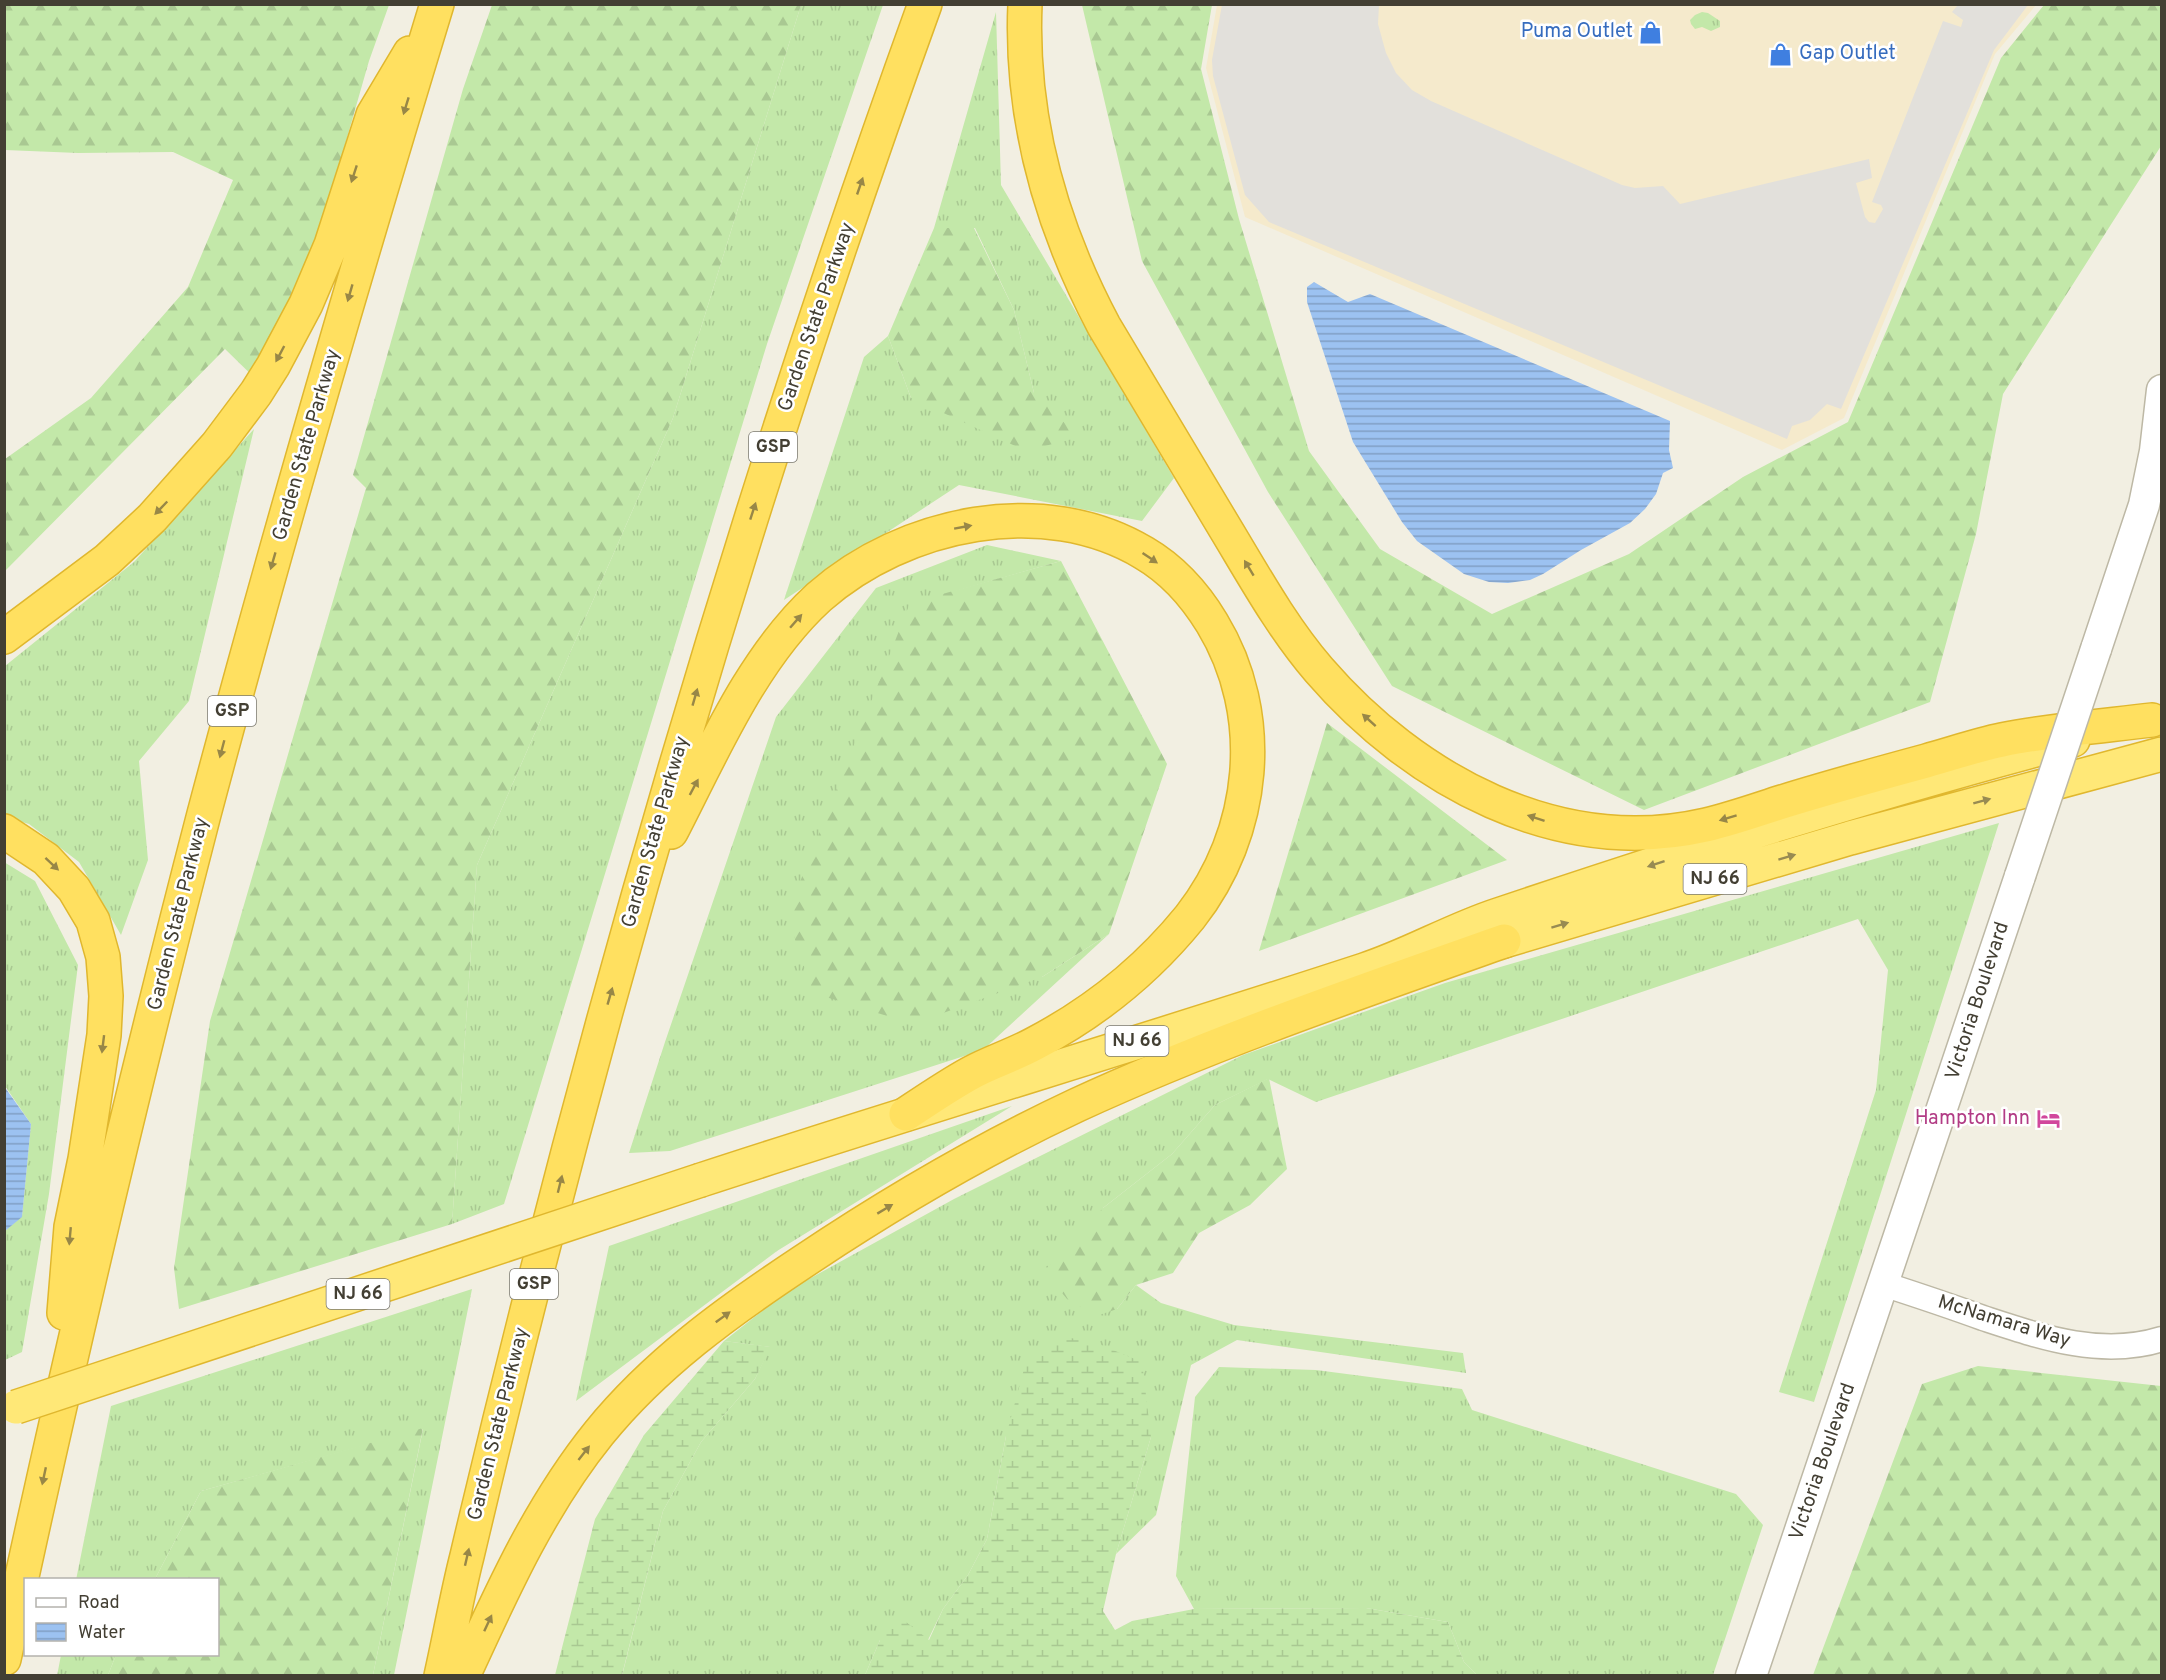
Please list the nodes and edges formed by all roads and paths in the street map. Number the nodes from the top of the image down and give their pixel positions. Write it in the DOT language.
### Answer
graph roads {
  1 [pos="925,4"];
  2 [pos="1025,4"];
  3 [pos="436,7"];
  4 [pos="2162,390"];
  5 [pos="4,638"];
  6 [pos="2157,718"];
  7 [pos="2162,754"];
  8 [pos="4,831"];
  9 [pos="638,895"];
  10 [pos="1504,941"];
  11 [pos="1369,969"];
  12 [pos="906,1113"];
  13 [pos="1884,1284"];
  14 [pos="2162,1339"];
  15 [pos="8,1410"];
  16 [pos="56,1418"];
  17 [pos="4,1659"];
  18 [pos="441,1676"];
  19 [pos="463,1676"];
  20 [pos="1751,1676"];
  9 -- 1 [label="highway, Garden State Parkway / GSP, one-way"];
  6 -- 2 [label="highway, one-way"];
  3 -- 5 [label="highway, one-way"];
  3 -- 16 [label="highway, Garden State Parkway / GSP, one-way"];
  4 -- 13 [label="street, Victoria Boulevard, bridge"];
  6 -- 11 [label="highway, NJ 66, one-way"];
  10 -- 7 [label="highway, NJ 66, one-way"];
  8 -- 16 [label="highway, one-way"];
  9 -- 12 [label="highway, one-way"];
  18 -- 9 [label="highway, Garden State Parkway / GSP, one-way"];
  10 -- 11 [label="highway, NJ 66"];
  19 -- 10 [label="highway, one-way"];
  11 -- 12 [label="highway, NJ 66"];
  12 -- 15 [label="highway, NJ 66, bridge"];
  13 -- 14 [label="street, McNamara Way"];
  13 -- 20 [label="street, Victoria Boulevard"];
  16 -- 17 [label="highway, Garden State Parkway / GSP, one-way"];
}
